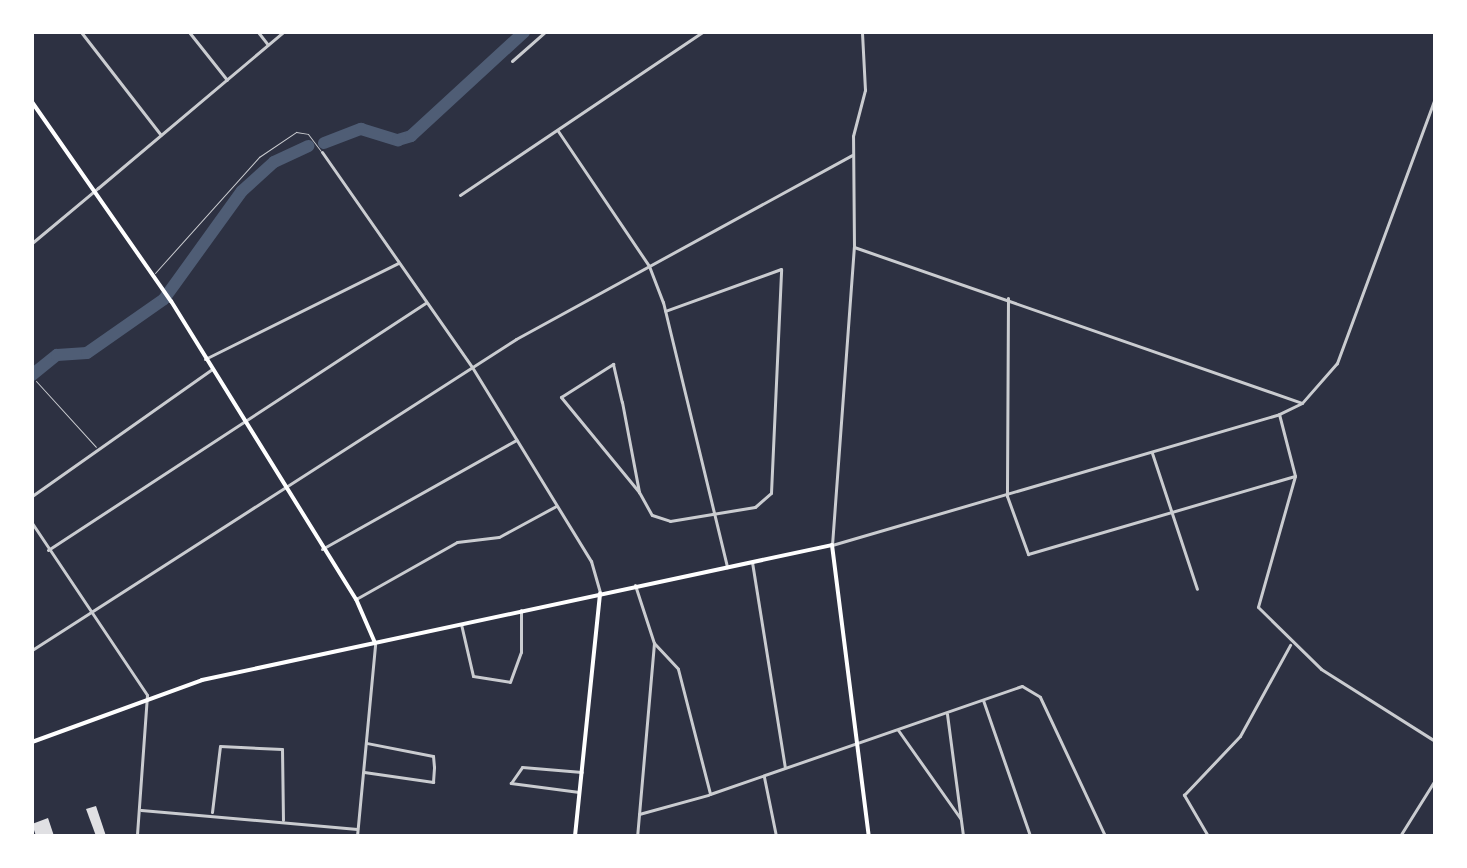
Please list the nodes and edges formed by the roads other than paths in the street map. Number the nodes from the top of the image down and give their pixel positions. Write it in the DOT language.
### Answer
graph roads {
  1 [pos="81,32"];
  2 [pos="189,32"];
  3 [pos="258,32"];
  4 [pos="283,32"];
  5 [pos="545,32"];
  6 [pos="703,32"];
  7 [pos="862,32"];
  8 [pos="268,45"];
  9 [pos="512,61"];
  10 [pos="227,80"];
  11 [pos="1435,98"];
  12 [pos="32,102"];
  13 [pos="558,131"];
  14 [pos="161,135"];
  15 [pos="322,152"];
  16 [pos="852,155"];
  17 [pos="98,188"];
  18 [pos="460,195"];
  19 [pos="32,243"];
  20 [pos="854,247"];
  21 [pos="399,263"];
  22 [pos="649,266"];
  23 [pos="153,275"];
  24 [pos="1008,298"];
  25 [pos="425,303"];
  26 [pos="665,311"];
  27 [pos="205,359"];
  28 [pos="472,367"];
  29 [pos="212,369"];
  30 [pos="36,381"];
  31 [pos="1302,403"];
  32 [pos="1279,414"];
  33 [pos="243,419"];
  34 [pos="516,440"];
  35 [pos="98,450"];
  36 [pos="1152,453"];
  37 [pos="1295,476"];
  38 [pos="285,489"];
  39 [pos="639,492"];
  40 [pos="32,496"];
  41 [pos="1007,496"];
  42 [pos="556,506"];
  43 [pos="1168,511"];
  44 [pos="713,514"];
  45 [pos="32,523"];
  46 [pos="832,545"];
  47 [pos="322,549"];
  48 [pos="48,550"];
  49 [pos="752,562"];
  50 [pos="727,567"];
  51 [pos="635,585"];
  52 [pos="1197,589"];
  53 [pos="600,593"];
  54 [pos="356,599"];
  55 [pos="521,610"];
  56 [pos="95,611"];
  57 [pos="461,624"];
  58 [pos="375,643"];
  59 [pos="654,643"];
  60 [pos="1290,645"];
  61 [pos="32,650"];
  62 [pos="147,695"];
  63 [pos="983,700"];
  64 [pos="947,713"];
  65 [pos="898,729"];
  66 [pos="860,740"];
  67 [pos="1435,741"];
  68 [pos="32,742"];
  69 [pos="367,743"];
  70 [pos="785,767"];
  71 [pos="364,772"];
  72 [pos="582,772"];
  73 [pos="764,776"];
  74 [pos="1435,780"];
  75 [pos="580,793"];
  76 [pos="710,794"];
  77 [pos="141,810"];
  78 [pos="212,812"];
  79 [pos="639,814"];
  80 [pos="960,818"];
  81 [pos="283,820"];
  82 [pos="357,829"];
  83 [pos="963,835"];
  84 [pos="137,836"];
  85 [pos="357,836"];
  86 [pos="575,836"];
  87 [pos="637,836"];
  88 [pos="776,836"];
  89 [pos="869,836"];
  90 [pos="1030,836"];
  91 [pos="1105,836"];
  92 [pos="1208,836"];
  93 [pos="1400,836"];
  1 -- 14 [label="street"];
  2 -- 10 [label="street"];
  3 -- 8 [label="street"];
  4 -- 8 [label="street"];
  5 -- 9 [label="street"];
  6 -- 13 [label="street"];
  7 -- 16 [label="street"];
  8 -- 10 [label="street"];
  10 -- 14 [label="street"];
  11 -- 31 [label="street"];
  12 -- 17 [label="main road"];
  13 -- 18 [label="street"];
  13 -- 22 [label="street"];
  14 -- 17 [label="street"];
  15 -- 21 [label="street"];
  15 -- 23 [label="lane"];
  16 -- 20 [label="street"];
  16 -- 22 [label="street"];
  17 -- 19 [label="street"];
  17 -- 23 [label="main road"];
  20 -- 24 [label="street"];
  20 -- 46 [label="street"];
  21 -- 25 [label="street"];
  21 -- 27 [label="street"];
  22 -- 26 [label="street"];
  22 -- 28 [label="street"];
  23 -- 27 [label="main road"];
  24 -- 31 [label="street"];
  24 -- 41 [label="street"];
  25 -- 28 [label="street"];
  25 -- 33 [label="street"];
  26 -- 44 [label="street"];
  26 -- 44 [label="street"];
  27 -- 29 [label="main road"];
  28 -- 34 [label="street"];
  28 -- 38 [label="street"];
  29 -- 33 [label="main road"];
  29 -- 35 [label="street"];
  30 -- 35 [label="lane"];
  31 -- 32 [label="street"];
  32 -- 36 [label="street"];
  32 -- 37 [label="street"];
  33 -- 38 [label="main road"];
  33 -- 48 [label="street"];
  34 -- 42 [label="street"];
  34 -- 47 [label="street"];
  35 -- 40 [label="street"];
  36 -- 41 [label="street"];
  36 -- 43 [label="street"];
  37 -- 43 [label="street"];
  37 -- 60 [label="street"];
  38 -- 47 [label="main road"];
  38 -- 56 [label="street"];
  39 -- 39 [label="street"];
  39 -- 44 [label="street"];
  41 -- 43 [label="street"];
  41 -- 46 [label="street"];
  42 -- 53 [label="street"];
  42 -- 54 [label="street"];
  43 -- 52 [label="street"];
  44 -- 50 [label="street"];
  45 -- 48 [label="street"];
  46 -- 49 [label="main road"];
  46 -- 66 [label="main road"];
  47 -- 54 [label="main road"];
  48 -- 56 [label="street"];
  49 -- 50 [label="main road"];
  49 -- 70 [label="street"];
  50 -- 51 [label="main road"];
  51 -- 53 [label="main road"];
  51 -- 59 [label="street"];
  53 -- 55 [label="main road"];
  53 -- 72 [label="main road"];
  54 -- 58 [label="main road"];
  55 -- 57 [label="main road"];
  55 -- 57 [label="street"];
  56 -- 61 [label="street"];
  56 -- 62 [label="street"];
  57 -- 58 [label="main road"];
  58 -- 62 [label="main road"];
  58 -- 69 [label="street"];
  59 -- 76 [label="street"];
  59 -- 79 [label="street"];
  60 -- 67 [label="street"];
  60 -- 92 [label="street"];
  62 -- 68 [label="main road"];
  62 -- 77 [label="street"];
  63 -- 64 [label="street"];
  63 -- 90 [label="street"];
  63 -- 91 [label="street"];
  64 -- 65 [label="street"];
  64 -- 80 [label="street"];
  65 -- 66 [label="street"];
  65 -- 80 [label="street"];
  66 -- 70 [label="street"];
  66 -- 89 [label="main road"];
  69 -- 71 [label="street"];
  69 -- 71 [label="street"];
  70 -- 73 [label="street"];
  71 -- 82 [label="street"];
  72 -- 75 [label="main road"];
  72 -- 75 [label="street"];
  73 -- 76 [label="street"];
  73 -- 88 [label="street"];
  74 -- 93 [label="street"];
  75 -- 86 [label="main road"];
  76 -- 79 [label="street"];
  77 -- 78 [label="street"];
  77 -- 84 [label="street"];
  78 -- 81 [label="street"];
  78 -- 81 [label="street"];
  79 -- 87 [label="street"];
  80 -- 83 [label="street"];
  81 -- 82 [label="street"];
  82 -- 85 [label="street"];
}
